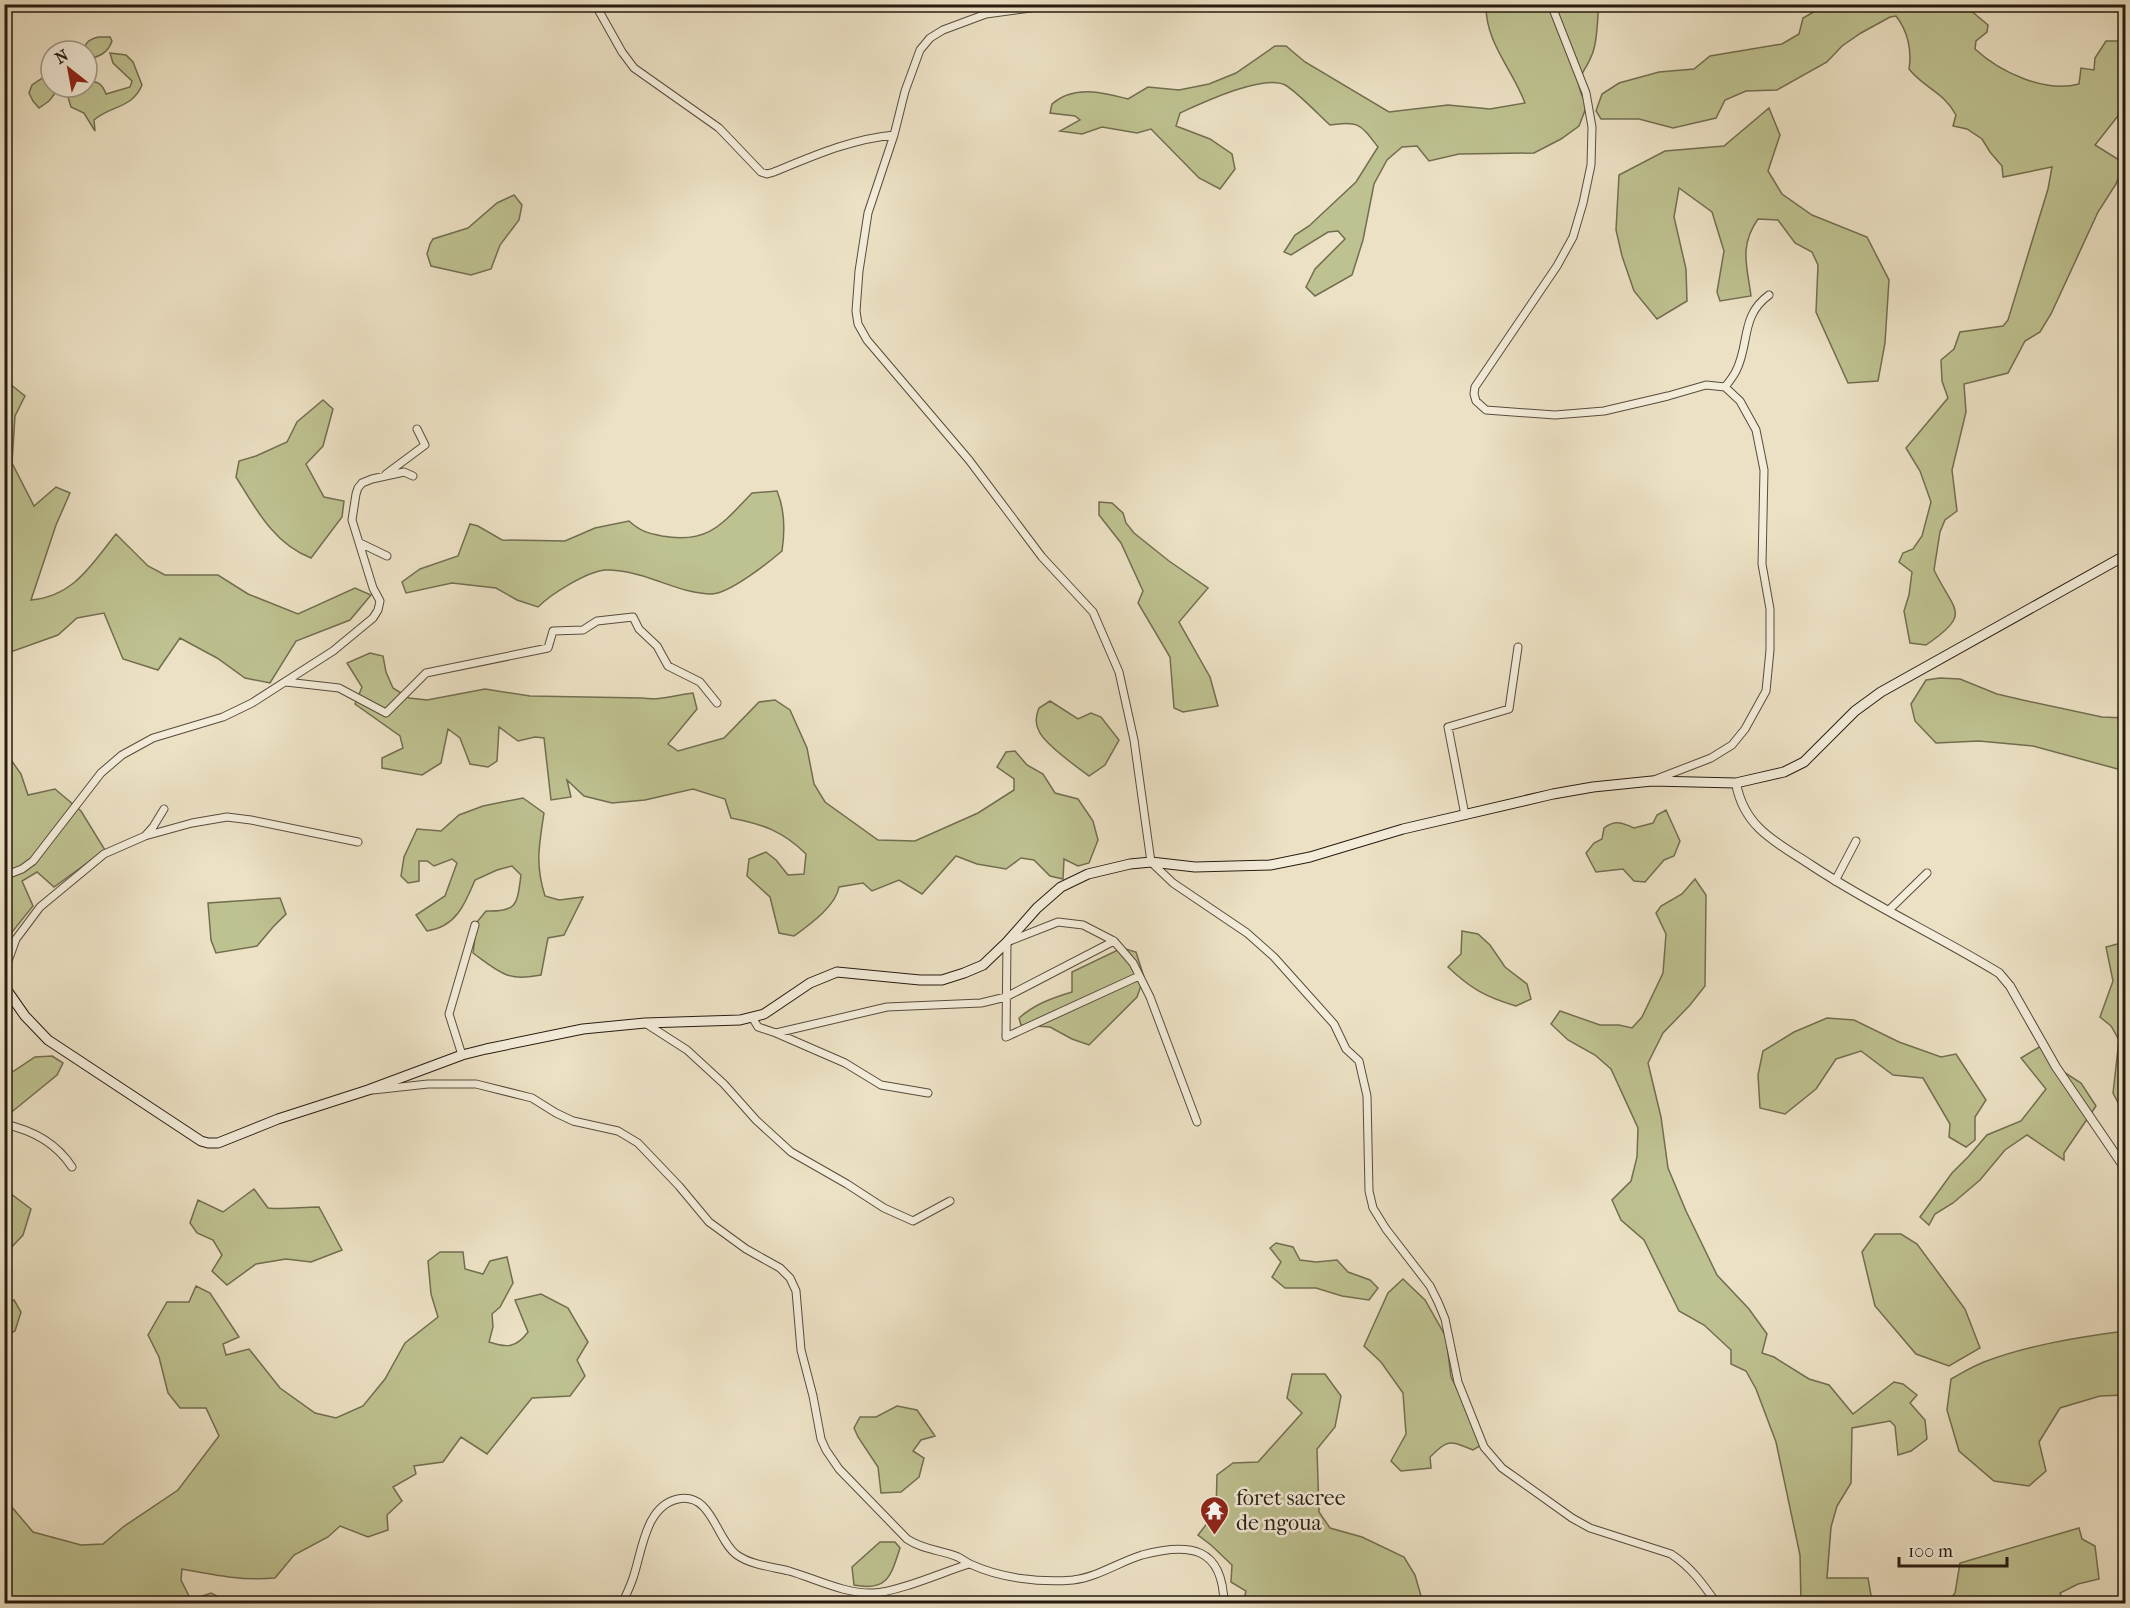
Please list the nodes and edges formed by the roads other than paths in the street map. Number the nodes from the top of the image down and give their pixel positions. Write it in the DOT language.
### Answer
graph roads {
  1 [pos="595,4"];
  2 [pos="1117,4"];
  3 [pos="1551,4"];
  4 [pos="894,135"];
  5 [pos="1769,295"];
  6 [pos="1725,387"];
  7 [pos="417,429"];
  8 [pos="383,476"];
  9 [pos="413,476"];
  10 [pos="360,543"];
  11 [pos="2126,555"];
  12 [pos="387,556"];
  13 [pos="1518,647"];
  14 [pos="286,682"];
  15 [pos="717,704"];
  16 [pos="1652,781"];
  17 [pos="1736,783"];
  18 [pos="164,809"];
  19 [pos="1465,815"];
  20 [pos="145,836"];
  21 [pos="1856,841"];
  22 [pos="358,842"];
  23 [pos="1151,862"];
  24 [pos="1927,873"];
  25 [pos="4,876"];
  26 [pos="1835,881"];
  27 [pos="1889,910"];
  28 [pos="475,925"];
  29 [pos="1114,941"];
  30 [pos="1007,942"];
  31 [pos="4,972"];
  32 [pos="1139,976"];
  33 [pos="4,986"];
  34 [pos="1006,997"];
  35 [pos="752,1017"];
  36 [pos="645,1023"];
  37 [pos="776,1033"];
  38 [pos="462,1055"];
  39 [pos="368,1090"];
  40 [pos="928,1093"];
  41 [pos="1197,1122"];
  42 [pos="4,1124"];
  43 [pos="72,1167"];
  44 [pos="2126,1170"];
  45 [pos="950,1201"];
  46 [pos="969,1564"];
  47 [pos="622,1604"];
  48 [pos="1224,1604"];
  49 [pos="1717,1604"];
  1 -- 4 [label="street"];
  2 -- 4 [label="street"];
  3 -- 6 [label="street"];
  4 -- 23 [label="street"];
  5 -- 6 [label="street"];
  6 -- 16 [label="street"];
  7 -- 8 [label="street"];
  8 -- 9 [label="street"];
  8 -- 10 [label="street"];
  10 -- 12 [label="street"];
  10 -- 14 [label="street"];
  11 -- 17 [label="main road"];
  13 -- 19 [label="street"];
  14 -- 15 [label="street"];
  14 -- 25 [label="street"];
  16 -- 17 [label="main road"];
  16 -- 19 [label="main road"];
  17 -- 26 [label="street"];
  18 -- 20 [label="street"];
  19 -- 23 [label="main road"];
  20 -- 22 [label="street"];
  20 -- 31 [label="street"];
  21 -- 26 [label="street"];
  23 -- 30 [label="main road"];
  23 -- 49 [label="street"];
  24 -- 27 [label="street"];
  26 -- 27 [label="street"];
  27 -- 44 [label="street"];
  28 -- 38 [label="street"];
  29 -- 30 [label="street"];
  29 -- 32 [label="street"];
  29 -- 34 [label="street"];
  30 -- 34 [label="street"];
  30 -- 35 [label="main road"];
  32 -- 34 [label="street"];
  32 -- 41 [label="street"];
  33 -- 39 [label="main road"];
  34 -- 37 [label="street"];
  35 -- 36 [label="main road"];
  35 -- 37 [label="street"];
  36 -- 38 [label="main road"];
  36 -- 45 [label="street"];
  37 -- 40 [label="street"];
  38 -- 39 [label="main road"];
  39 -- 46 [label="street"];
  42 -- 43 [label="street"];
  46 -- 47 [label="street"];
  46 -- 48 [label="street"];
}
